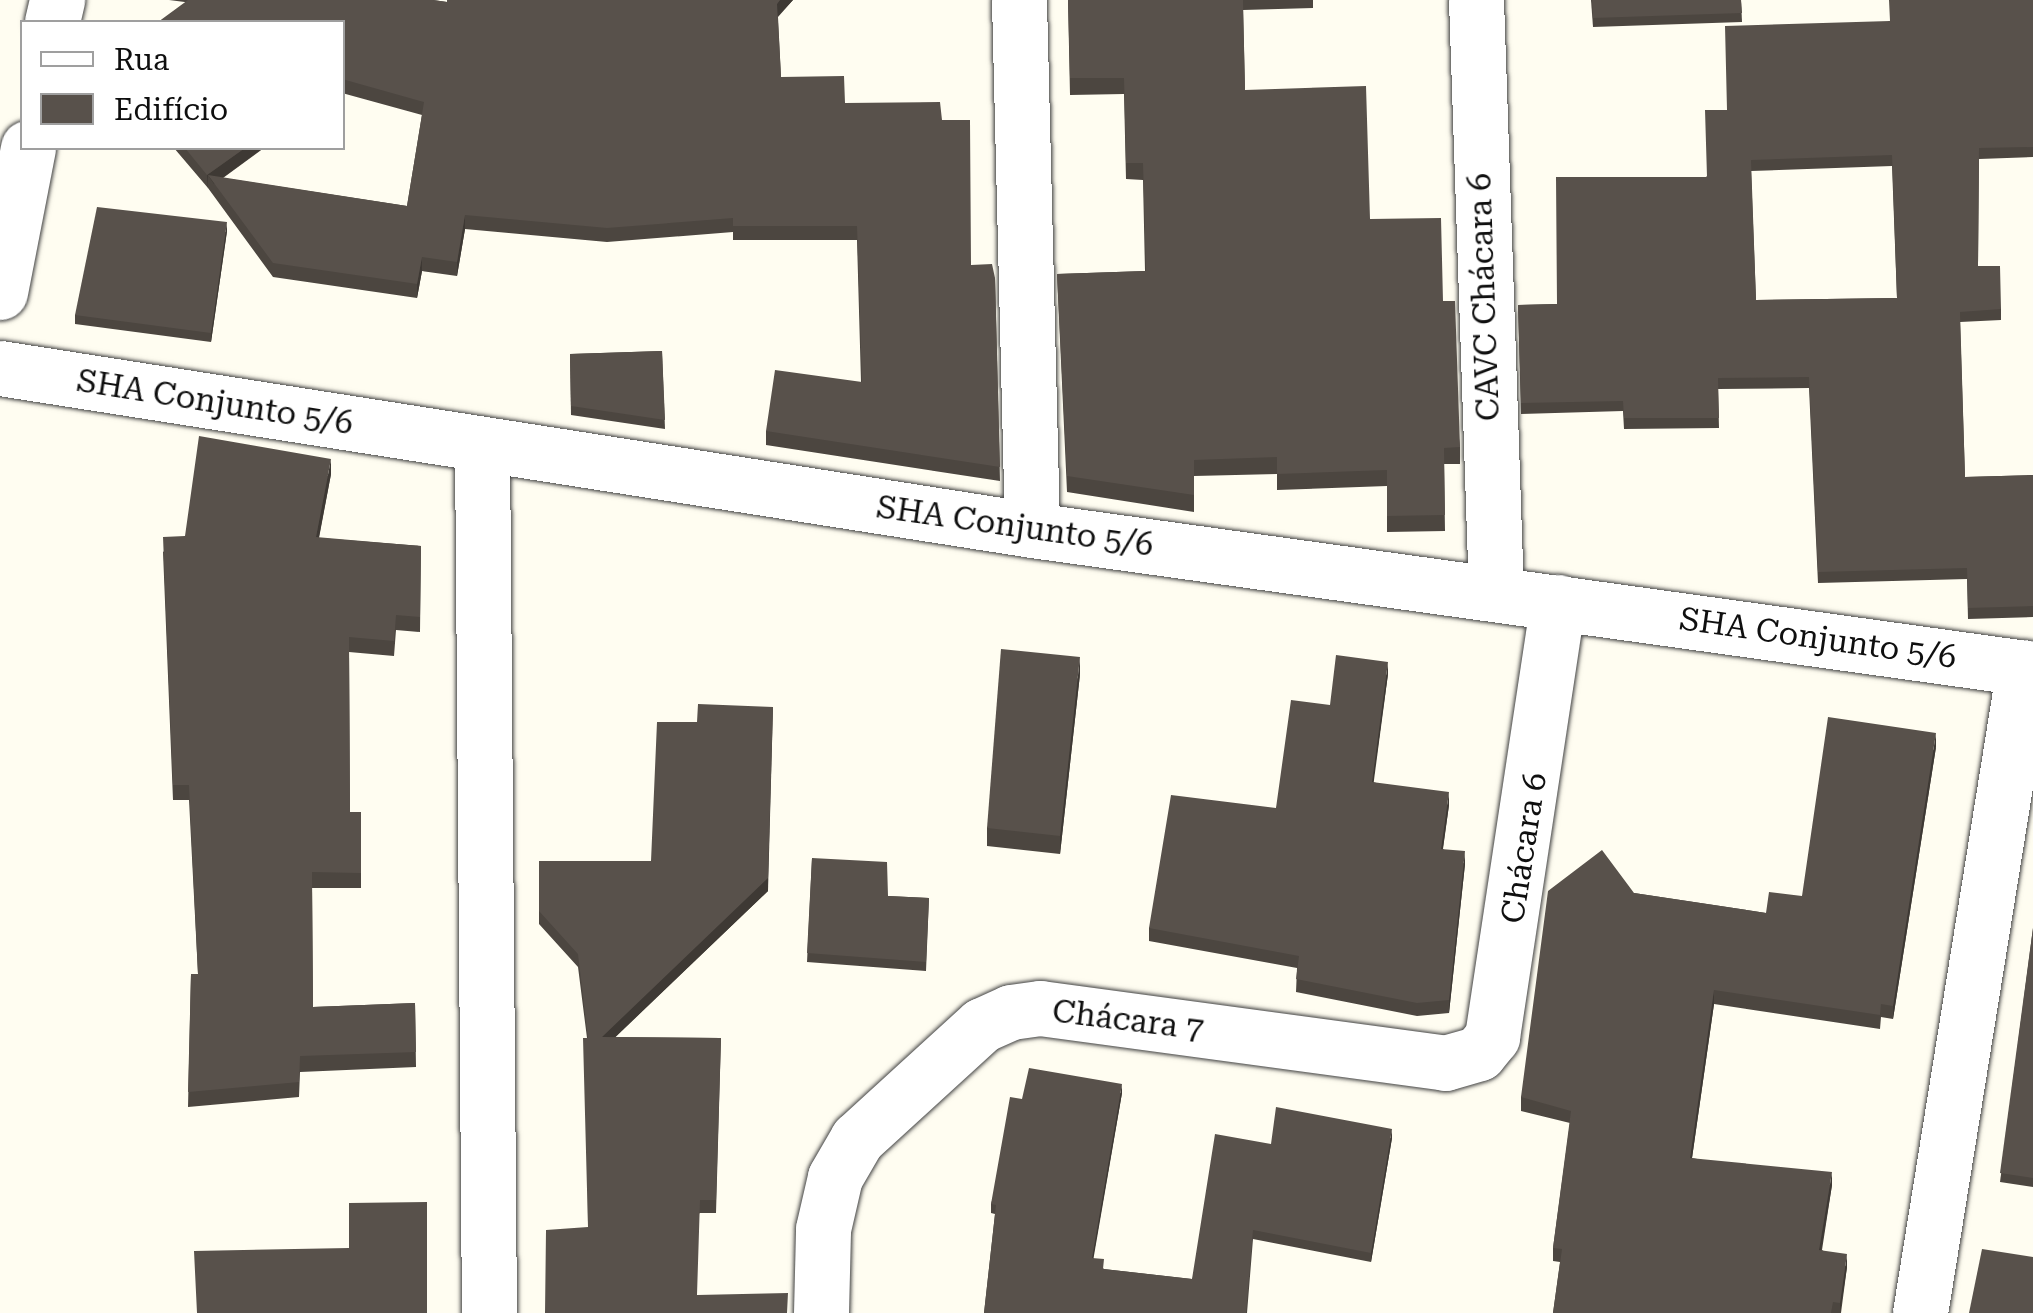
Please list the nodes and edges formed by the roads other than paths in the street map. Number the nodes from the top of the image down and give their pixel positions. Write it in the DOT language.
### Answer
graph roads {
  1 [pos="1019,0"];
  2 [pos="1476,0"];
  3 [pos="28,150"];
  4 [pos="0,292"];
  5 [pos="0,368"];
  6 [pos="482,445"];
  7 [pos="1032,530"];
  8 [pos="1496,593"];
  9 [pos="1558,602"];
  10 [pos="2028,668"];
  11 [pos="1445,1063"];
  12 [pos="489,1313"];
  13 [pos="821,1313"];
  14 [pos="1920,1313"];
  1 -- 7 [label="street"];
  2 -- 8 [label="street, CAVC Chácara 6"];
  3 -- 4 [label="street"];
  5 -- 6 [label="street, SHA Conjunto 5/6"];
  6 -- 7 [label="street, SHA Conjunto 5/6"];
  6 -- 12 [label="street"];
  7 -- 8 [label="street, SHA Conjunto 5/6"];
  8 -- 9 [label="street, SHA Conjunto 5/6"];
  9 -- 10 [label="street, SHA Conjunto 5/6"];
  9 -- 11 [label="street, Chácara 6"];
  10 -- 14 [label="street"];
  11 -- 13 [label="street, Chácara 7"];
}
